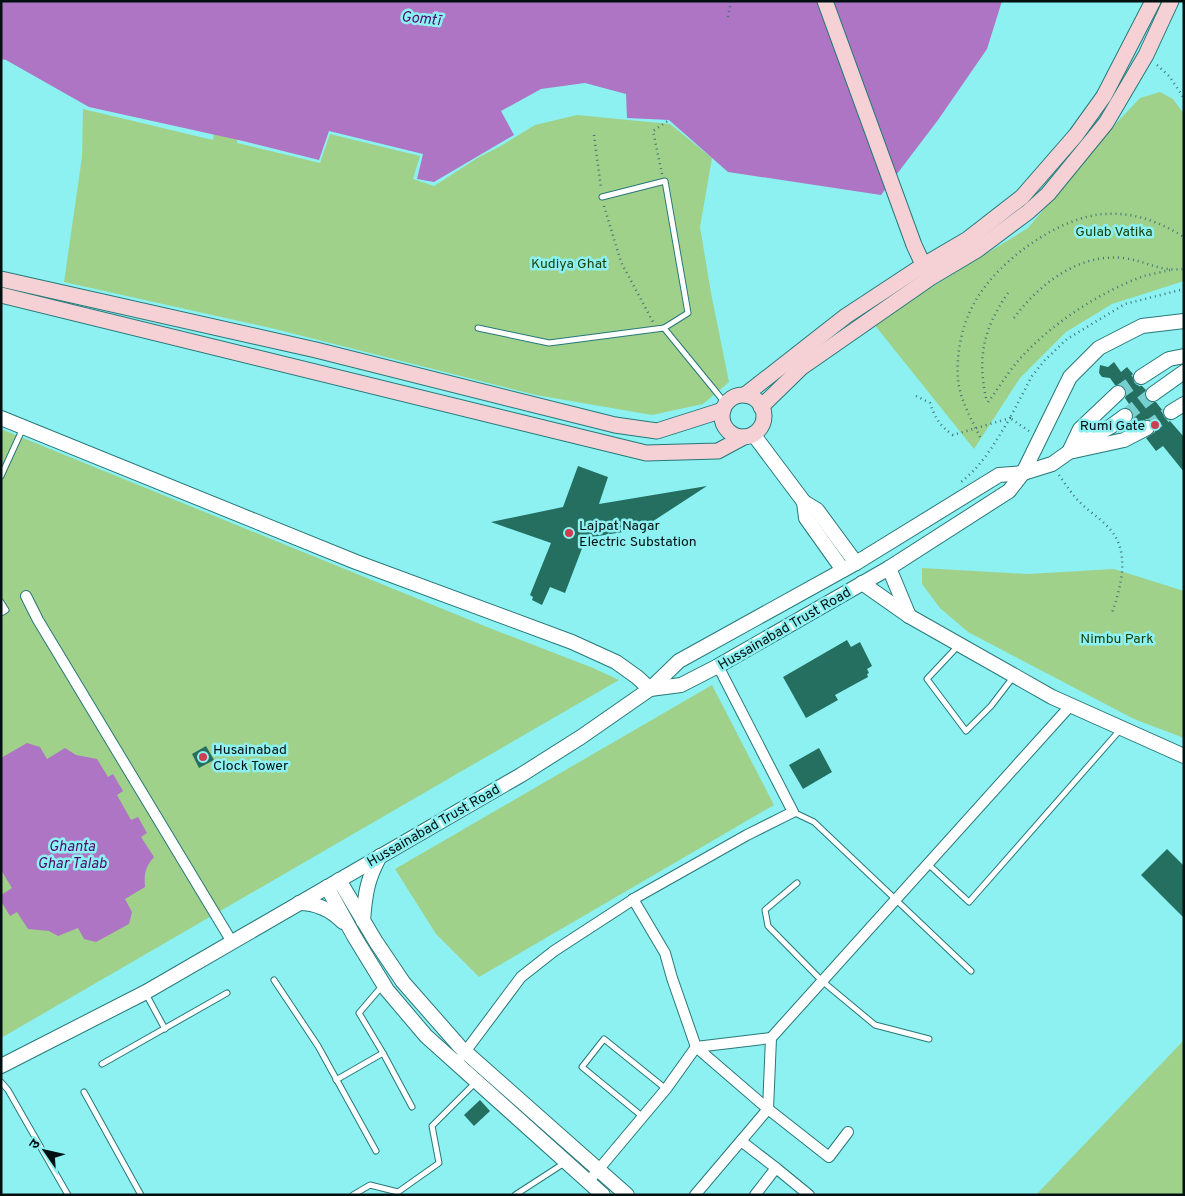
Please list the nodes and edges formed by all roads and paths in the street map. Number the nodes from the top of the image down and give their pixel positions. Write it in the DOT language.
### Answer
graph roads {
  1 [pos="731,1"];
  2 [pos="825,1"];
  3 [pos="1153,1"];
  4 [pos="1171,1"];
  5 [pos="728,17"];
  6 [pos="1134,40"];
  7 [pos="1148,51"];
  8 [pos="1184,98"];
  9 [pos="669,120"];
  10 [pos="594,135"];
  11 [pos="663,181"];
  12 [pos="602,197"];
  13 [pos="1184,237"];
  14 [pos="1184,269"];
  15 [pos="1170,270"];
  16 [pos="926,272"];
  17 [pos="1,279"];
  18 [pos="1184,290"];
  19 [pos="1008,293"];
  20 [pos="1,294"];
  21 [pos="1014,318"];
  22 [pos="1184,322"];
  23 [pos="478,328"];
  24 [pos="664,328"];
  25 [pos="657,330"];
  26 [pos="1184,356"];
  27 [pos="1184,372"];
  28 [pos="1141,378"];
  29 [pos="1118,393"];
  30 [pos="1153,394"];
  31 [pos="745,395"];
  32 [pos="916,396"];
  33 [pos="986,398"];
  34 [pos="988,402"];
  35 [pos="1184,404"];
  36 [pos="761,406"];
  37 [pos="725,407"];
  38 [pos="1171,412"];
  39 [pos="1125,416"];
  40 [pos="1,418"];
  41 [pos="1010,418"];
  42 [pos="24,427"];
  43 [pos="1147,428"];
  44 [pos="748,435"];
  45 [pos="980,437"];
  46 [pos="1069,452"];
  47 [pos="1052,464"];
  48 [pos="972,472"];
  49 [pos="1023,473"];
  50 [pos="1,476"];
  51 [pos="804,502"];
  52 [pos="856,563"];
  53 [pos="889,568"];
  54 [pos="843,570"];
  55 [pos="862,583"];
  56 [pos="26,596"];
  57 [pos="1,602"];
  58 [pos="1,613"];
  59 [pos="1112,613"];
  60 [pos="909,616"];
  61 [pos="959,644"];
  62 [pos="718,666"];
  63 [pos="1014,676"];
  64 [pos="650,689"];
  65 [pos="1071,705"];
  66 [pos="1122,728"];
  67 [pos="1184,756"];
  68 [pos="793,812"];
  69 [pos="381,856"];
  70 [pos="928,864"];
  71 [pos="339,880"];
  72 [pos="796,883"];
  73 [pos="327,887"];
  74 [pos="633,900"];
  75 [pos="895,900"];
  76 [pos="299,903"];
  77 [pos="363,921"];
  78 [pos="349,928"];
  79 [pos="232,942"];
  80 [pos="971,972"];
  81 [pos="274,980"];
  82 [pos="822,982"];
  83 [pos="384,984"];
  84 [pos="146,992"];
  85 [pos="227,993"];
  86 [pos="165,1028"];
  87 [pos="771,1038"];
  88 [pos="929,1039"];
  89 [pos="696,1047"];
  90 [pos="466,1052"];
  91 [pos="384,1053"];
  92 [pos="456,1063"];
  93 [pos="102,1064"];
  94 [pos="1,1066"];
  95 [pos="486,1070"];
  96 [pos="336,1080"];
  97 [pos="477,1081"];
  98 [pos="1,1082"];
  99 [pos="666,1089"];
  100 [pos="84,1092"];
  101 [pos="412,1107"];
  102 [pos="768,1109"];
  103 [pos="643,1117"];
  104 [pos="848,1132"];
  105 [pos="741,1141"];
  106 [pos="376,1151"];
  107 [pos="566,1162"];
  108 [pos="776,1168"];
  109 [pos="598,1169"];
  110 [pos="588,1182"];
  111 [pos="140,1193"];
  112 [pos="398,1193"];
  113 [pos="68,1195"];
  114 [pos="134,1195"];
  115 [pos="353,1195"];
  116 [pos="515,1195"];
  117 [pos="603,1195"];
  118 [pos="627,1195"];
  119 [pos="696,1195"];
  120 [pos="755,1195"];
  121 [pos="809,1195"];
  1 -- 5 [label="path"];
  2 -- 16 [label="main road"];
  3 -- 6 [label="main road"];
  4 -- 7 [label="main road"];
  6 -- 7 [label="street"];
  6 -- 16 [label="main road"];
  7 -- 8 [label="path"];
  7 -- 16 [label="main road"];
  9 -- 11 [label="path"];
  10 -- 12 [label="path"];
  11 -- 12 [label="lane"];
  11 -- 24 [label="lane"];
  12 -- 25 [label="path"];
  13 -- 45 [label="path"];
  14 -- 15 [label="path"];
  15 -- 21 [label="path"];
  15 -- 34 [label="path"];
  16 -- 31 [label="main road"];
  16 -- 36 [label="main road"];
  17 -- 37 [label="main road"];
  18 -- 41 [label="path"];
  19 -- 33 [label="path"];
  20 -- 44 [label="main road"];
  22 -- 49 [label="street, Hussainabad Trust Road"];
  23 -- 25 [label="lane"];
  24 -- 25 [label="lane"];
  24 -- 37 [label="lane"];
  26 -- 28 [label="street"];
  27 -- 30 [label="street"];
  29 -- 46 [label="street"];
  31 -- 36 [label="main road"];
  31 -- 37 [label="main road"];
  32 -- 41 [label="path"];
  35 -- 38 [label="street"];
  36 -- 44 [label="main road"];
  37 -- 44 [label="main road"];
  39 -- 46 [label="street"];
  40 -- 42 [label="street"];
  41 -- 48 [label="path"];
  42 -- 50 [label="lane"];
  42 -- 64 [label="street"];
  43 -- 46 [label="street"];
  44 -- 51 [label="street"];
  46 -- 47 [label="street"];
  47 -- 49 [label="street"];
  47 -- 59 [label="path"];
  49 -- 52 [label="street"];
  49 -- 53 [label="street, Hussainabad Trust Road"];
  51 -- 52 [label="street"];
  51 -- 54 [label="street"];
  52 -- 54 [label="street"];
  53 -- 55 [label="street, Hussainabad Trust Road"];
  53 -- 60 [label="street"];
  54 -- 64 [label="street"];
  55 -- 60 [label="street"];
  55 -- 62 [label="street, Hussainabad Trust Road"];
  56 -- 79 [label="street"];
  57 -- 58 [label="lane"];
  60 -- 61 [label="street"];
  61 -- 63 [label="street"];
  61 -- 63 [label="lane"];
  62 -- 64 [label="street, Hussainabad Trust Road"];
  62 -- 68 [label="street"];
  63 -- 65 [label="street"];
  64 -- 69 [label="street, Hussainabad Trust Road"];
  65 -- 66 [label="street"];
  65 -- 70 [label="street"];
  66 -- 67 [label="street"];
  66 -- 70 [label="lane"];
  68 -- 74 [label="street"];
  68 -- 75 [label="lane"];
  69 -- 71 [label="street, Hussainabad Trust Road"];
  69 -- 77 [label="street"];
  70 -- 75 [label="street"];
  71 -- 73 [label="street, Hussainabad Trust Road"];
  71 -- 77 [label="street"];
  72 -- 82 [label="lane"];
  73 -- 76 [label="street, Hussainabad Trust Road"];
  73 -- 78 [label="street"];
  74 -- 89 [label="street"];
  74 -- 90 [label="street"];
  75 -- 80 [label="lane"];
  75 -- 82 [label="street"];
  76 -- 78 [label="street"];
  76 -- 79 [label="street, Hussainabad Trust Road"];
  77 -- 90 [label="street"];
  78 -- 83 [label="street"];
  79 -- 84 [label="street, Hussainabad Trust Road"];
  81 -- 96 [label="lane"];
  82 -- 87 [label="street"];
  82 -- 88 [label="lane"];
  83 -- 91 [label="lane"];
  83 -- 92 [label="street"];
  84 -- 86 [label="lane"];
  84 -- 94 [label="street, Hussainabad Trust Road"];
  85 -- 86 [label="lane"];
  86 -- 93 [label="lane"];
  87 -- 89 [label="street"];
  87 -- 102 [label="street"];
  89 -- 99 [label="street"];
  89 -- 102 [label="street"];
  90 -- 92 [label="street"];
  90 -- 95 [label="street"];
  91 -- 96 [label="lane"];
  91 -- 101 [label="lane"];
  92 -- 97 [label="street"];
  95 -- 97 [label="lane"];
  95 -- 109 [label="street"];
  96 -- 106 [label="lane"];
  97 -- 107 [label="street"];
  97 -- 112 [label="lane"];
  98 -- 113 [label="lane"];
  99 -- 103 [label="street"];
  99 -- 103 [label="lane"];
  100 -- 111 [label="lane"];
  102 -- 104 [label="street"];
  102 -- 105 [label="street"];
  103 -- 109 [label="street"];
  105 -- 108 [label="street"];
  105 -- 119 [label="street"];
  107 -- 110 [label="street"];
  107 -- 116 [label="lane"];
  108 -- 120 [label="street"];
  108 -- 121 [label="street"];
  109 -- 110 [label="street"];
  109 -- 118 [label="street"];
  110 -- 117 [label="street"];
  111 -- 114 [label="lane"];
  112 -- 115 [label="lane"];
}
